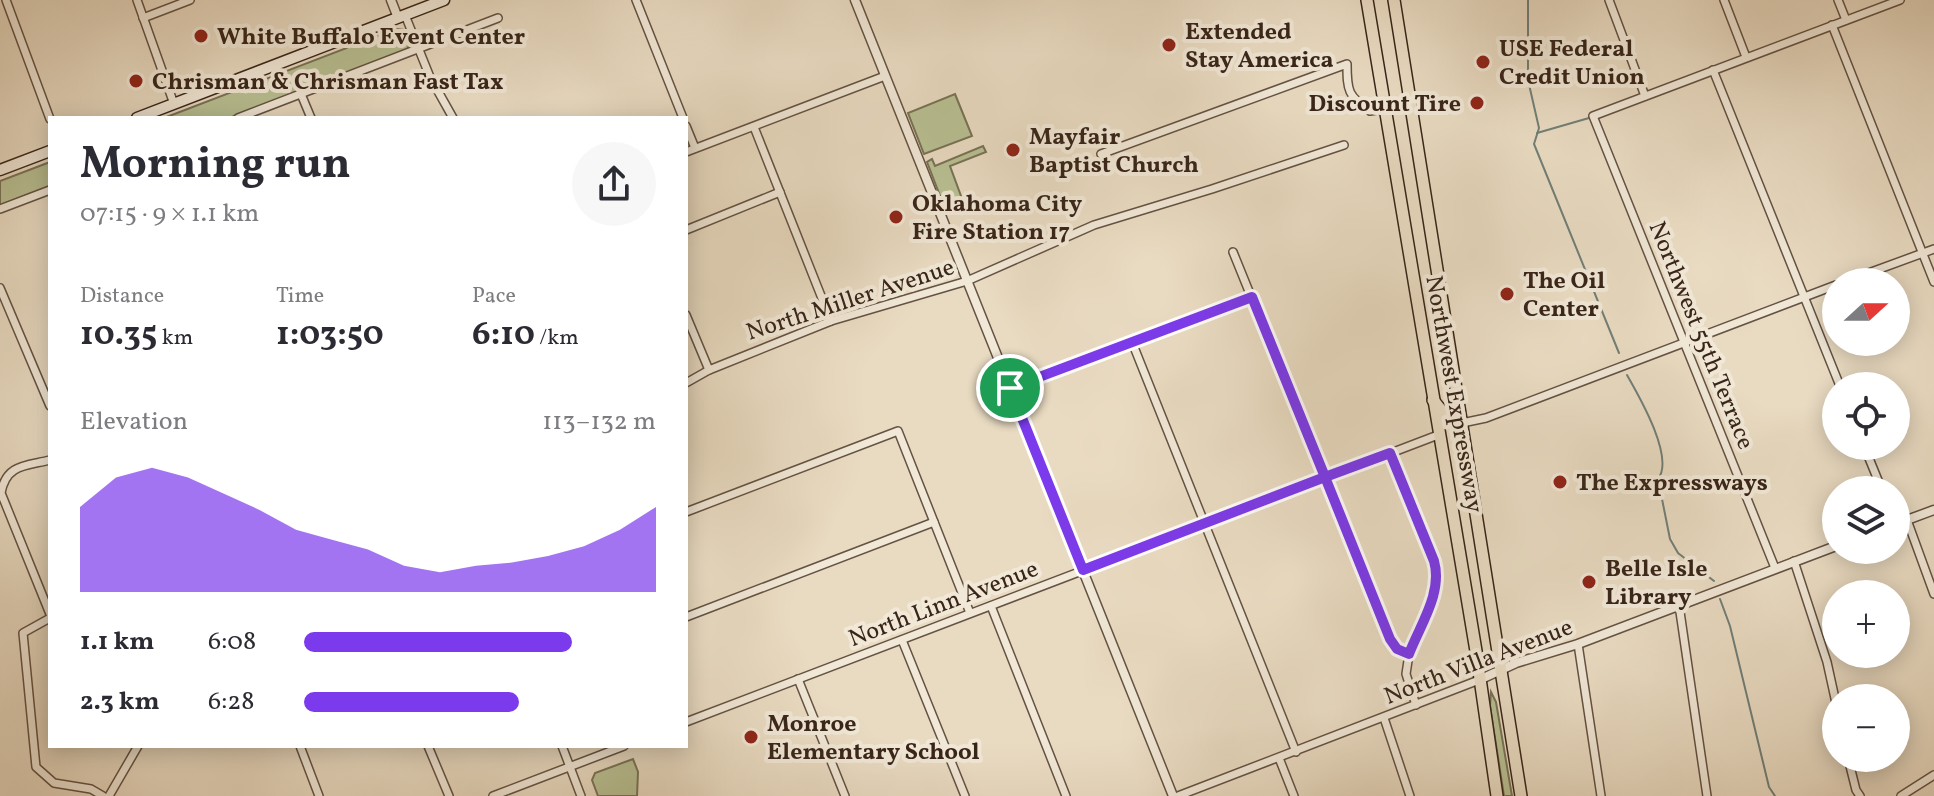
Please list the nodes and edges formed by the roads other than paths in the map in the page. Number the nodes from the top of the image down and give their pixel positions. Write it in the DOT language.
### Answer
graph roads {
  1 [pos="6,0"];
  2 [pos="137,0"];
  3 [pos="190,0"];
  4 [pos="391,0"];
  5 [pos="444,0"];
  6 [pos="636,0"];
  7 [pos="855,0"];
  8 [pos="1367,0"];
  9 [pos="1394,0"];
  10 [pos="1609,0"];
  11 [pos="1724,0"];
  12 [pos="1838,0"];
  13 [pos="1900,0"];
  14 [pos="401,16"];
  15 [pos="143,18"];
  16 [pos="498,18"];
  17 [pos="1846,20"];
  18 [pos="1832,25"];
  19 [pos="418,50"];
  20 [pos="1746,57"];
  21 [pos="1713,70"];
  22 [pos="885,76"];
  23 [pos="301,94"];
  24 [pos="1645,96"];
  25 [pos="174,104"];
  26 [pos="1410,105"];
  27 [pos="1385,108"];
  28 [pos="49,116"];
  29 [pos="142,116"];
  30 [pos="243,116"];
  31 [pos="310,116"];
  32 [pos="452,116"];
  33 [pos="682,116"];
  34 [pos="754,127"];
  35 [pos="688,131"];
  36 [pos="1344,145"];
  37 [pos="695,148"];
  38 [pos="688,151"];
  39 [pos="48,152"];
  40 [pos="1101,154"];
  41 [pos="0,170"];
  42 [pos="48,191"];
  43 [pos="780,192"];
  44 [pos="0,209"];
  45 [pos="688,229"];
  46 [pos="1934,249"];
  47 [pos="1233,252"];
  48 [pos="1923,253"];
  49 [pos="1882,268"];
  50 [pos="967,281"];
  51 [pos="1934,282"];
  52 [pos="0,288"];
  53 [pos="1822,290"];
  54 [pos="1252,297"];
  55 [pos="1804,297"];
  56 [pos="688,320"];
  57 [pos="831,321"];
  58 [pos="1132,342"];
  59 [pos="1684,342"];
  60 [pos="709,370"];
  61 [pos="1834,372"];
  62 [pos="688,382"];
  63 [pos="1010,388"];
  64 [pos="1432,400"];
  65 [pos="48,401"];
  66 [pos="1462,423"];
  67 [pos="1438,435"];
  68 [pos="1390,453"];
  69 [pos="48,461"];
  70 [pos="1325,477"];
  71 [pos="1934,510"];
  72 [pos="688,511"];
  73 [pos="1910,519"];
  74 [pos="934,522"];
  75 [pos="1205,524"];
  76 [pos="1910,528"];
  77 [pos="1822,551"];
  78 [pos="1794,561"];
  79 [pos="1775,568"];
  80 [pos="1083,570"];
  81 [pos="1934,594"];
  82 [pos="1679,605"];
  83 [pos="991,606"];
  84 [pos="48,611"];
  85 [pos="970,613"];
  86 [pos="688,616"];
  87 [pos="48,617"];
  88 [pos="902,640"];
  89 [pos="1578,644"];
  90 [pos="1409,654"];
  91 [pos="1502,670"];
  92 [pos="798,679"];
  93 [pos="1479,680"];
  94 [pos="1832,684"];
  95 [pos="1416,705"];
  96 [pos="1384,718"];
  97 [pos="688,721"];
  98 [pos="137,748"];
  99 [pos="301,748"];
  100 [pos="429,748"];
  101 [pos="563,748"];
  102 [pos="619,748"];
  103 [pos="1296,752"];
  104 [pos="1279,758"];
  105 [pos="570,767"];
  106 [pos="1852,772"];
  107 [pos="1934,775"];
  108 [pos="106,796"];
  109 [pos="319,796"];
  110 [pos="449,796"];
  111 [pos="493,796"];
  112 [pos="581,796"];
  113 [pos="845,796"];
  114 [pos="965,796"];
  115 [pos="1066,796"];
  116 [pos="1175,796"];
  117 [pos="1294,796"];
  118 [pos="1410,796"];
  119 [pos="1497,796"];
  120 [pos="1521,796"];
  121 [pos="1601,796"];
  122 [pos="1707,796"];
  123 [pos="1860,796"];
  124 [pos="1901,796"];
  1 -- 28 [label="street"];
  2 -- 15 [label="street"];
  3 -- 15 [label="street"];
  4 -- 14 [label="street"];
  5 -- 14 [label="main road"];
  6 -- 33 [label="street"];
  7 -- 22 [label="street"];
  8 -- 27 [label="highway, Northwest Expressway"];
  9 -- 26 [label="highway, Northwest Expressway"];
  10 -- 24 [label="street"];
  11 -- 20 [label="street"];
  12 -- 17 [label="street"];
  13 -- 17 [label="street"];
  14 -- 19 [label="street"];
  14 -- 25 [label="main road"];
  15 -- 25 [label="street"];
  16 -- 19 [label="street"];
  17 -- 18 [label="street"];
  18 -- 20 [label="street"];
  18 -- 48 [label="street"];
  19 -- 23 [label="street"];
  19 -- 32 [label="street"];
  20 -- 21 [label="street"];
  21 -- 24 [label="street"];
  21 -- 55 [label="street"];
  22 -- 34 [label="street"];
  22 -- 50 [label="street"];
  23 -- 30 [label="street"];
  23 -- 31 [label="street"];
  24 -- 59 [label="street, Northwest 55th Terrace"];
  25 -- 29 [label="main road"];
  26 -- 27 [label="street"];
  26 -- 66 [label="highway, Northwest Expressway"];
  27 -- 40 [label="street"];
  27 -- 64 [label="highway, Northwest Expressway"];
  34 -- 37 [label="street"];
  34 -- 43 [label="street"];
  35 -- 37 [label="street"];
  36 -- 50 [label="street, North Miller Avenue"];
  37 -- 38 [label="street"];
  39 -- 41 [label="main road"];
  42 -- 44 [label="street"];
  43 -- 45 [label="street"];
  43 -- 57 [label="street"];
  46 -- 48 [label="street"];
  47 -- 54 [label="street"];
  48 -- 49 [label="street"];
  48 -- 51 [label="street"];
  50 -- 57 [label="street, North Miller Avenue"];
  50 -- 63 [label="street"];
  52 -- 65 [label="street"];
  53 -- 55 [label="street"];
  54 -- 58 [label="street"];
  54 -- 70 [label="street"];
  55 -- 59 [label="street"];
  55 -- 61 [label="street"];
  56 -- 60 [label="street"];
  57 -- 60 [label="street, North Miller Avenue"];
  58 -- 63 [label="street"];
  58 -- 75 [label="street"];
  59 -- 66 [label="street"];
  59 -- 79 [label="street, Northwest 55th Terrace"];
  60 -- 62 [label="street, North Miller Avenue"];
  63 -- 80 [label="street"];
  64 -- 66 [label="highway"];
  64 -- 67 [label="highway, Northwest Expressway"];
  66 -- 91 [label="highway, Northwest Expressway"];
  67 -- 68 [label="street, North Linn Avenue"];
  67 -- 93 [label="highway, Northwest Expressway"];
  68 -- 70 [label="street, North Linn Avenue"];
  68 -- 90 [label="street"];
  69 -- 84 [label="street"];
  70 -- 75 [label="street, North Linn Avenue"];
  70 -- 90 [label="street"];
  71 -- 73 [label="street"];
  72 -- 74 [label="street"];
  74 -- 85 [label="street"];
  74 -- 86 [label="street"];
  75 -- 80 [label="street, North Linn Avenue"];
  75 -- 103 [label="street"];
  76 -- 81 [label="street"];
  77 -- 78 [label="street, North Villa Avenue"];
  78 -- 79 [label="street, North Villa Avenue"];
  78 -- 94 [label="street"];
  79 -- 82 [label="street, North Villa Avenue"];
  80 -- 83 [label="street, North Linn Avenue"];
  80 -- 116 [label="street"];
  82 -- 89 [label="street, North Villa Avenue"];
  82 -- 122 [label="street"];
  83 -- 85 [label="street, North Linn Avenue"];
  83 -- 115 [label="street"];
  85 -- 88 [label="street, North Linn Avenue"];
  87 -- 108 [label="street"];
  88 -- 92 [label="street, North Linn Avenue"];
  88 -- 114 [label="street"];
  89 -- 91 [label="street, North Villa Avenue"];
  89 -- 121 [label="street"];
  90 -- 95 [label="street"];
  91 -- 93 [label="street, North Villa Avenue"];
  91 -- 120 [label="highway, Northwest Expressway"];
  92 -- 97 [label="street, North Linn Avenue"];
  92 -- 113 [label="street"];
  93 -- 95 [label="street, North Villa Avenue"];
  93 -- 119 [label="highway, Northwest Expressway"];
  95 -- 96 [label="street, North Villa Avenue"];
  96 -- 103 [label="street, North Villa Avenue"];
  96 -- 118 [label="street"];
  98 -- 108 [label="street"];
  99 -- 109 [label="street"];
  100 -- 110 [label="street"];
  101 -- 105 [label="street"];
  102 -- 105 [label="street"];
  103 -- 104 [label="street, North Villa Avenue"];
  104 -- 116 [label="street, North Villa Avenue"];
  104 -- 117 [label="street"];
  105 -- 111 [label="street"];
  105 -- 112 [label="street"];
  106 -- 123 [label="street"];
  107 -- 124 [label="street"];
}
